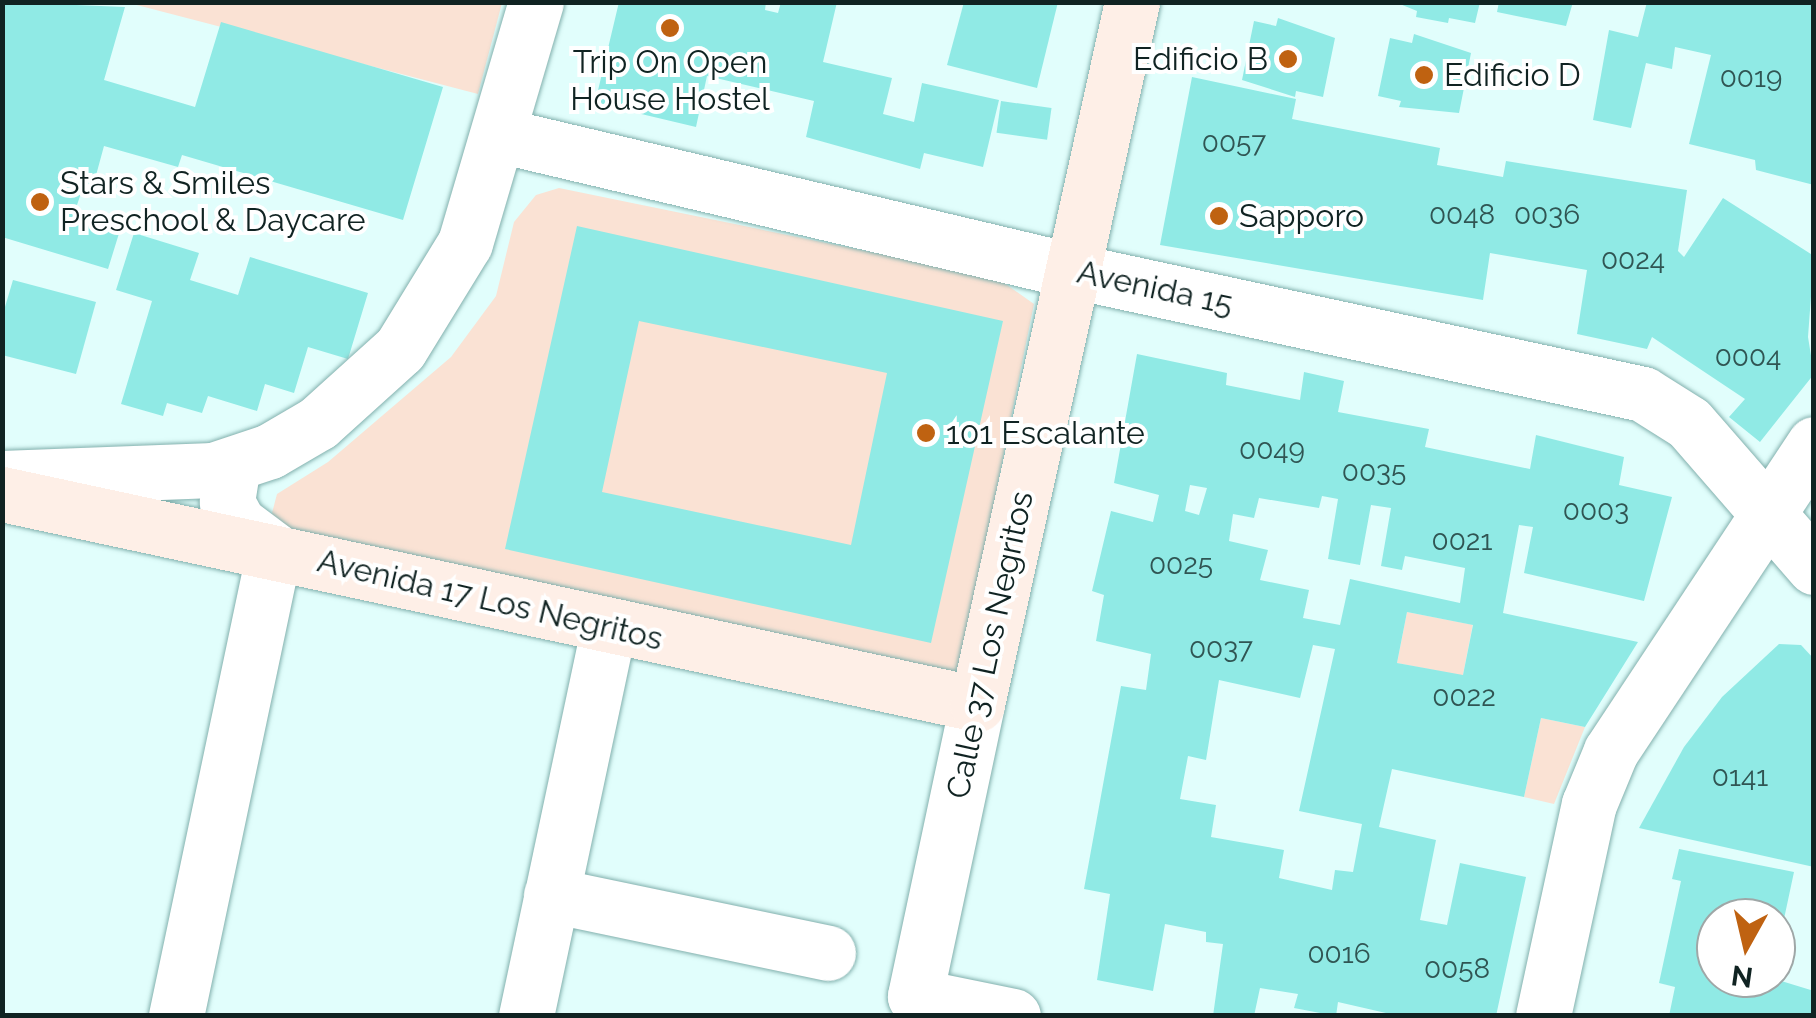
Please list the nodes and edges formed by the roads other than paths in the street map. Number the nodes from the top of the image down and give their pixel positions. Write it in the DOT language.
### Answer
graph roads {
  1 [pos="536,2"];
  2 [pos="1132,2"];
  3 [pos="499,135"];
  4 [pos="1069,270"];
  5 [pos="1814,444"];
  6 [pos="233,464"];
  7 [pos="2,478"];
  8 [pos="2,494"];
  9 [pos="1770,512"];
  10 [pos="274,550"];
  11 [pos="1814,567"];
  12 [pos="608,629"];
  13 [pos="978,704"];
  14 [pos="552,895"];
  15 [pos="828,953"];
  16 [pos="176,1016"];
  17 [pos="526,1016"];
  18 [pos="1014,1016"];
  19 [pos="1543,1016"];
  1 -- 3 [label="street"];
  2 -- 4 [label="street, Calle 37 Los Negritos"];
  3 -- 4 [label="street, Avenida 15"];
  3 -- 6 [label="street"];
  4 -- 9 [label="street, Avenida 15"];
  4 -- 13 [label="street, Calle 37 Los Negritos"];
  5 -- 9 [label="street"];
  6 -- 7 [label="street"];
  6 -- 10 [label="street"];
  8 -- 10 [label="street, Avenida 17 Los Negritos"];
  9 -- 11 [label="street, Avenida 15"];
  9 -- 19 [label="street"];
  10 -- 12 [label="street, Avenida 17 Los Negritos"];
  10 -- 16 [label="street"];
  12 -- 13 [label="street, Avenida 17 Los Negritos"];
  12 -- 14 [label="street"];
  13 -- 18 [label="street, Calle 37 Los Negritos"];
  14 -- 15 [label="street"];
  14 -- 17 [label="street"];
}
